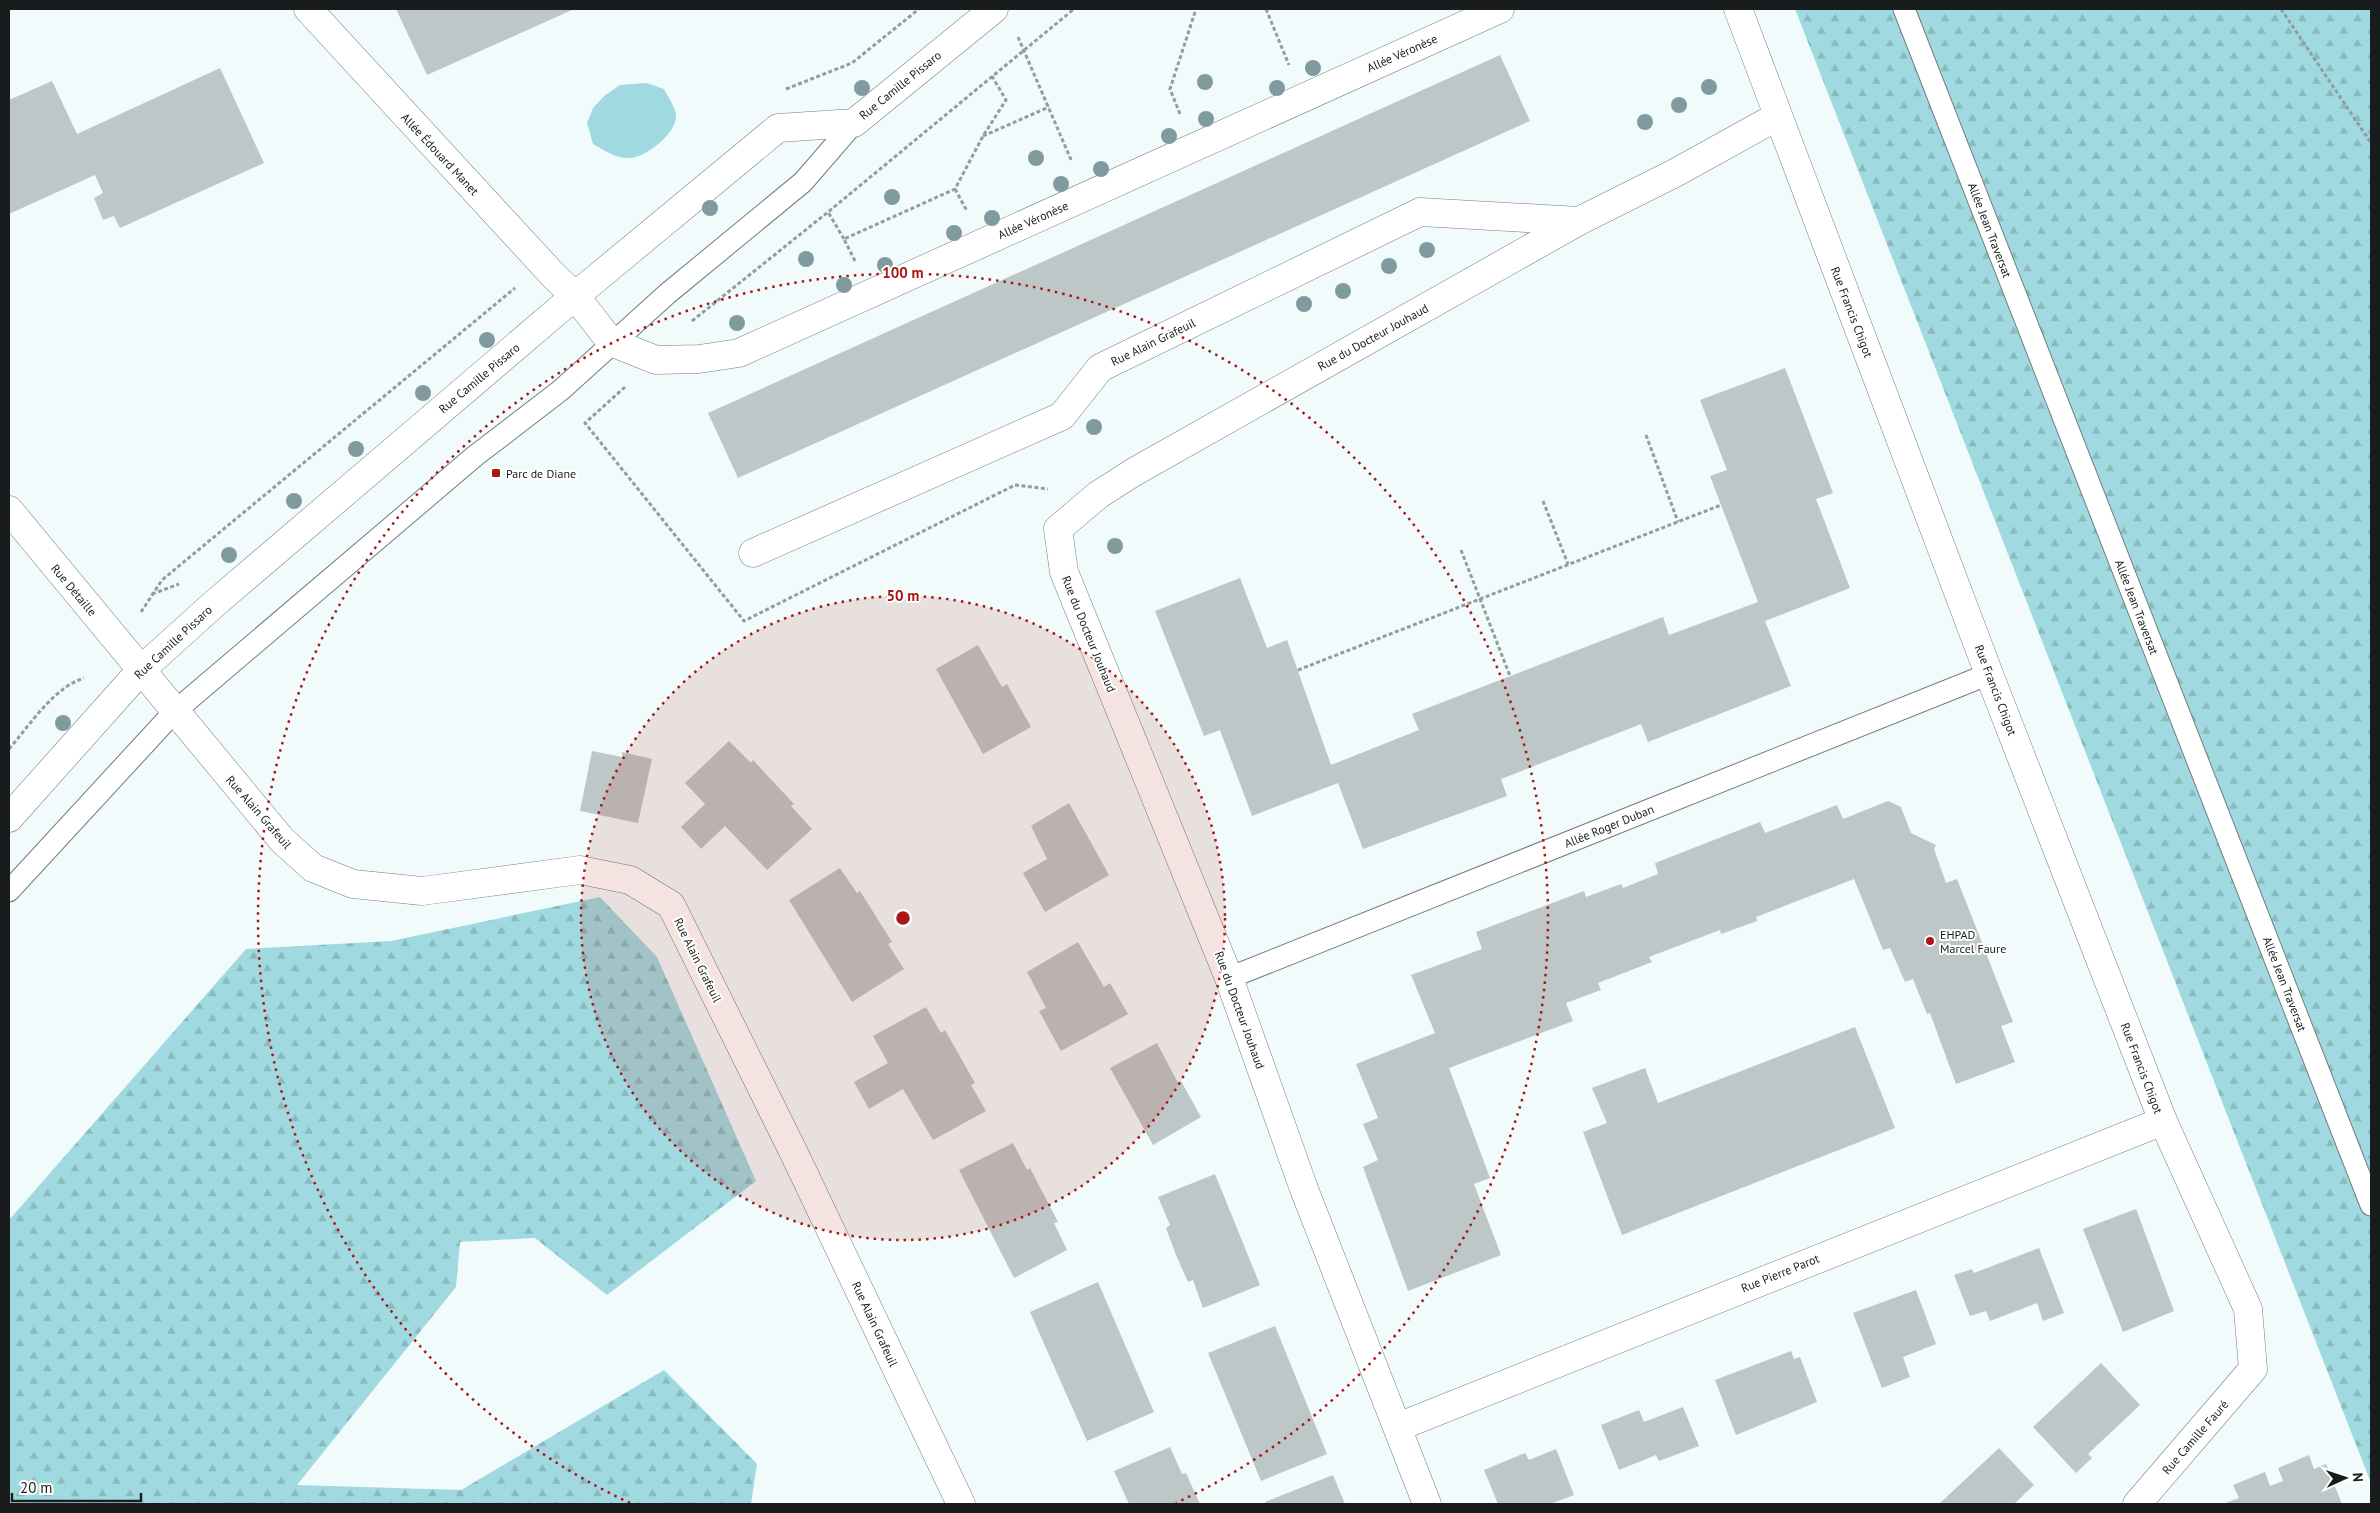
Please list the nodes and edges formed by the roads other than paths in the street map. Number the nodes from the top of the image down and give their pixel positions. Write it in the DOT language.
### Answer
graph roads {
  1 [pos="308,9"];
  2 [pos="994,9"];
  3 [pos="1500,9"];
  4 [pos="1738,9"];
  5 [pos="1904,9"];
  6 [pos="1778,116"];
  7 [pos="854,123"];
  8 [pos="1579,221"];
  9 [pos="576,296"];
  10 [pos="611,342"];
  11 [pos="9,510"];
  12 [pos="753,553"];
  13 [pos="142,669"];
  14 [pos="1989,674"];
  15 [pos="174,712"];
  16 [pos="9,818"];
  17 [pos="9,891"];
  18 [pos="1229,978"];
  19 [pos="2163,1121"];
  20 [pos="2371,1205"];
  21 [pos="2253,1369"];
  22 [pos="1398,1427"];
  23 [pos="961,1504"];
  24 [pos="1427,1504"];
  25 [pos="2137,1504"];
  1 -- 9 [label="street, Allée Édouard Manet"];
  2 -- 7 [label="street, Rue Camille Pissaro"];
  3 -- 10 [label="street, Allée Véronèse"];
  4 -- 6 [label="street, Rue Francis Chigot"];
  5 -- 20 [label="lane, Allée Jean Traversat"];
  6 -- 8 [label="street, Rue du Docteur Jouhaud"];
  6 -- 14 [label="street, Rue Francis Chigot"];
  7 -- 9 [label="street, Rue Camille Pissaro"];
  7 -- 10 [label="lane"];
  8 -- 12 [label="street, Rue Alain Grafeuil"];
  8 -- 18 [label="street, Rue du Docteur Jouhaud"];
  9 -- 10 [label="street"];
  9 -- 13 [label="street, Rue Camille Pissaro"];
  10 -- 15 [label="lane"];
  11 -- 13 [label="street, Rue Détaille"];
  13 -- 15 [label="street, Rue Alain Grafeuil"];
  13 -- 16 [label="street, Rue Camille Pissaro"];
  14 -- 18 [label="lane, Allée Roger Duban"];
  14 -- 19 [label="street, Rue Francis Chigot"];
  15 -- 17 [label="lane"];
  15 -- 23 [label="street, Rue Alain Grafeuil"];
  18 -- 22 [label="street, Rue du Docteur Jouhaud"];
  19 -- 21 [label="street, Rue Francis Chigot"];
  19 -- 22 [label="street, Rue Pierre Parot"];
  21 -- 25 [label="street, Rue Camille Fauré"];
  22 -- 24 [label="street, Rue du Docteur Jouhaud"];
}
